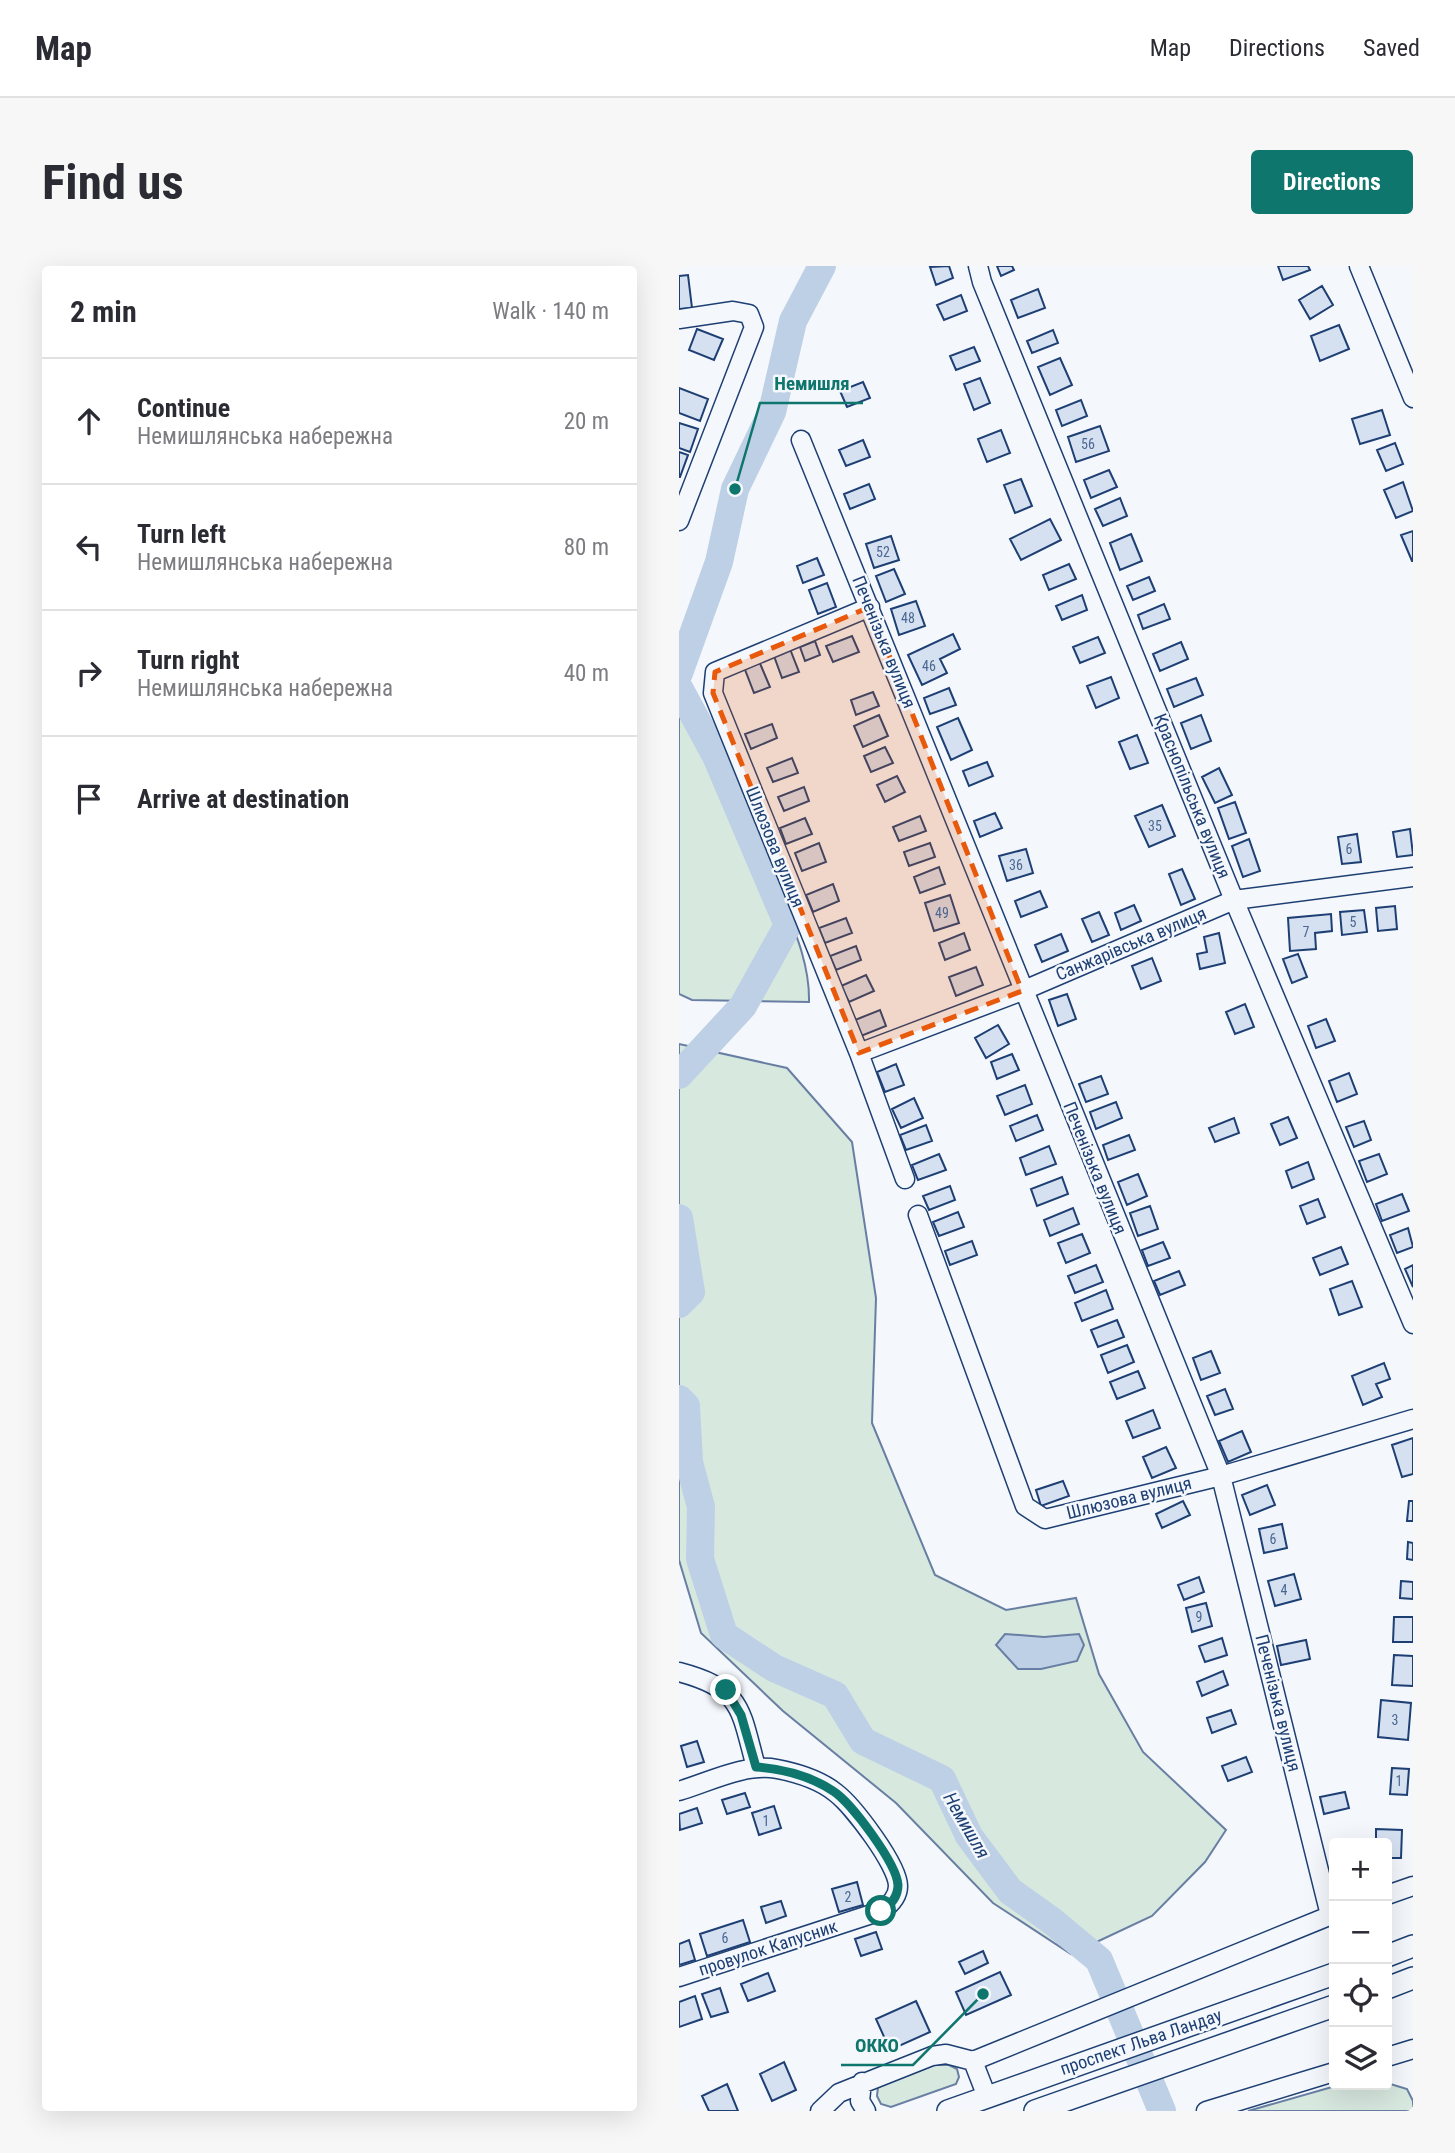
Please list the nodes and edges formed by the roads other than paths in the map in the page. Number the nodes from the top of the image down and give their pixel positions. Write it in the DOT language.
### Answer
graph roads {
  1 [pos="978,266"];
  2 [pos="1359,266"];
  3 [pos="679,319"];
  4 [pos="1413,398"];
  5 [pos="801,440"];
  6 [pos="679,521"];
  7 [pos="870,607"];
  8 [pos="1413,877"];
  9 [pos="1234,900"];
  10 [pos="1022,991"];
  11 [pos="859,1054"];
  12 [pos="905,1179"];
  13 [pos="918,1215"];
  14 [pos="1413,1324"];
  15 [pos="1413,1419"];
  16 [pos="1221,1476"];
  17 [pos="679,1672"];
  18 [pos="756,1767"];
  19 [pos="679,1791"];
  20 [pos="1413,1886"];
  21 [pos="1392,1893"];
  22 [pos="1329,1903"];
  23 [pos="1329,1916"];
  24 [pos="1413,1947"];
  25 [pos="1392,1954"];
  26 [pos="1329,1976"];
  27 [pos="679,1977"];
  28 [pos="1413,1978"];
  29 [pos="1392,1986"];
  30 [pos="1329,2008"];
  31 [pos="1413,2049"];
  32 [pos="1392,2055"];
  33 [pos="973,2061"];
  34 [pos="1329,2074"];
  35 [pos="1031,2081"];
  36 [pos="862,2082"];
  37 [pos="987,2097"];
  38 [pos="1040,2110"];
  39 [pos="821,2111"];
  40 [pos="866,2111"];
  41 [pos="948,2111"];
  42 [pos="1206,2111"];
  1 -- 9 [label="street, Краснопільська вулиця"];
  2 -- 4 [label="street"];
  3 -- 6 [label="street"];
  5 -- 7 [label="street, Печенізька вулиця"];
  7 -- 10 [label="street, Печенізька вулиця"];
  7 -- 11 [label="street, Шлюзова вулиця"];
  8 -- 9 [label="street, Санжарівська вулиця"];
  9 -- 10 [label="street, Санжарівська вулиця"];
  9 -- 14 [label="street, Краснопільська вулиця"];
  10 -- 11 [label="street, Санжарівська вулиця"];
  10 -- 16 [label="street, Печенізька вулиця"];
  11 -- 12 [label="street, Шлюзова вулиця"];
  13 -- 16 [label="street, Шлюзова вулиця"];
  15 -- 16 [label="street, Шлюзова вулиця"];
  16 -- 22 [label="street, Печенізька вулиця"];
  17 -- 18 [label="street"];
  18 -- 19 [label="street"];
  18 -- 27 [label="street, провулок Капусник"];
  20 -- 21 [label="street"];
  23 -- 33 [label="street"];
  24 -- 25 [label="main road"];
  26 -- 35 [label="main road, проспект Льва Ландау"];
  28 -- 29 [label="main road"];
  30 -- 38 [label="main road, проспект Льва Ландау"];
  31 -- 32 [label="street"];
  33 -- 36 [label="street"];
  33 -- 37 [label="street"];
  34 -- 42 [label="street"];
  35 -- 37 [label="main road, проспект Льва Ландау"];
  35 -- 38 [label="main road"];
  36 -- 39 [label="street"];
  36 -- 40 [label="street"];
  37 -- 41 [label="main road, проспект Льва Ландау"];
}
